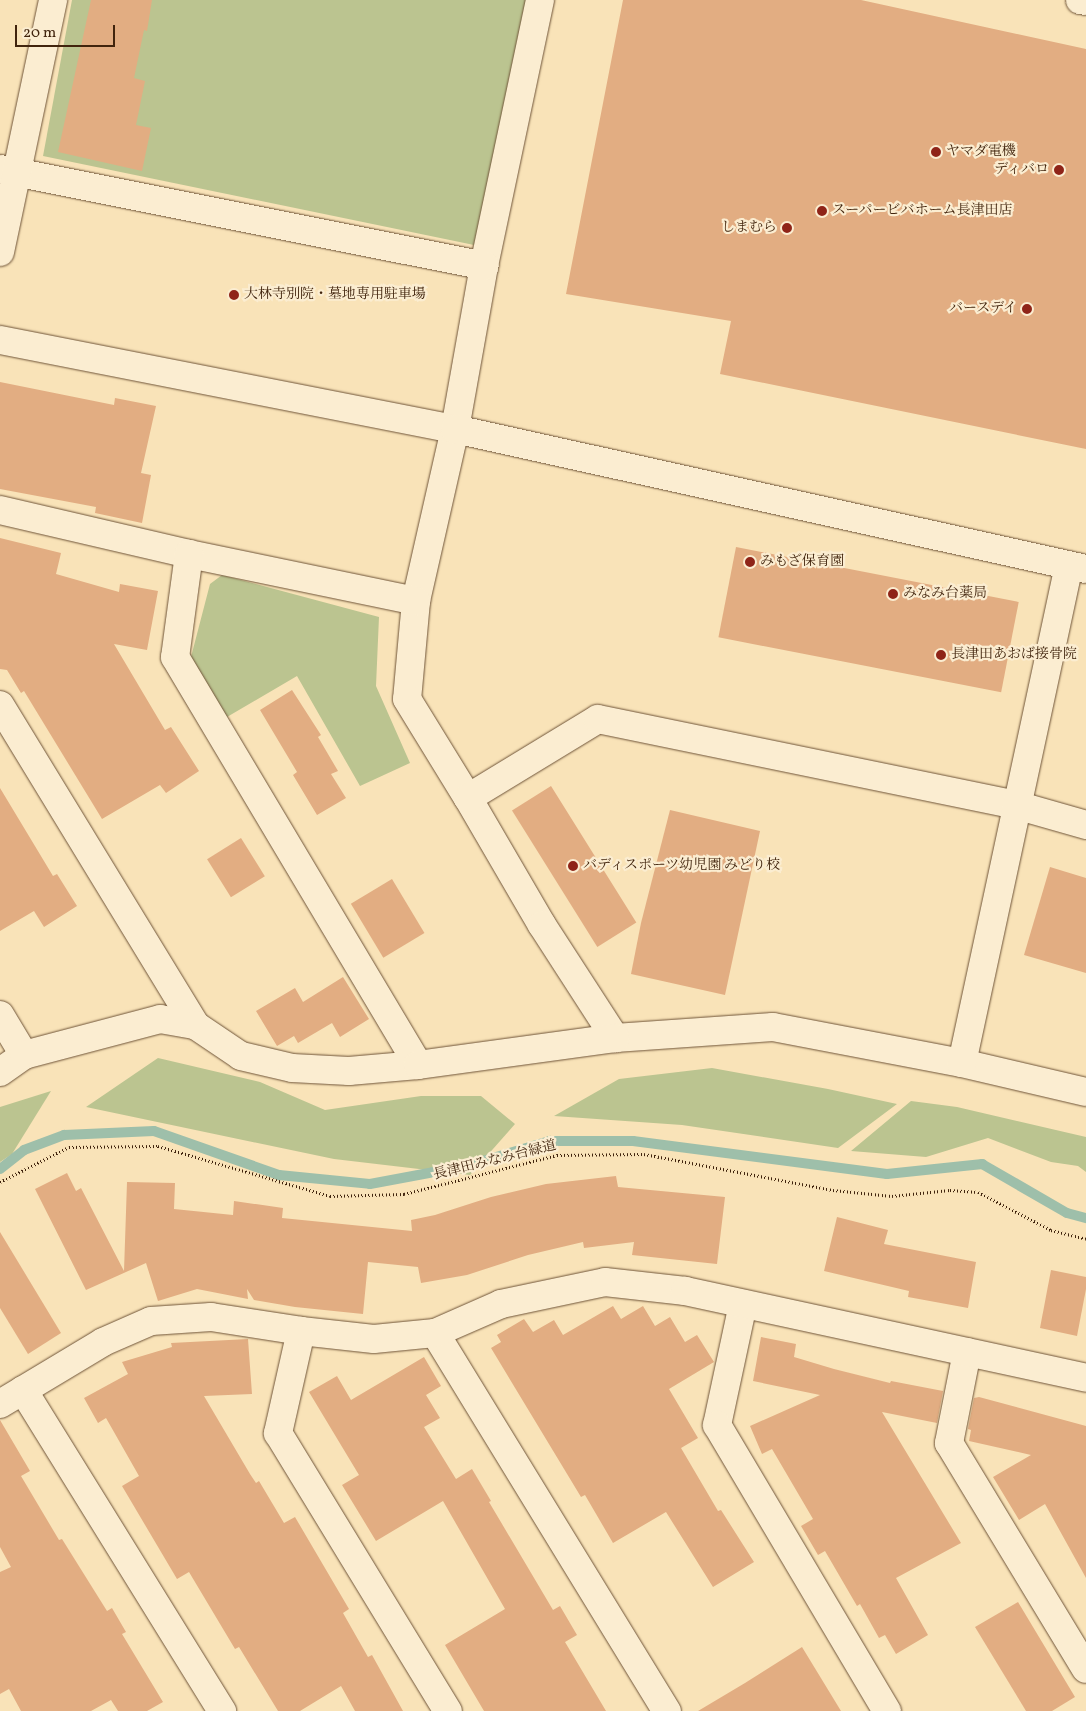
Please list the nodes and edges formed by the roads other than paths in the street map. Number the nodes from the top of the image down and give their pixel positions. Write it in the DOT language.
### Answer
graph roads {
  1 [pos="53,0"];
  2 [pos="540,0"];
  3 [pos="1080,0"];
  4 [pos="1086,2"];
  5 [pos="9,170"];
  6 [pos="0,252"];
  7 [pos="484,266"];
  8 [pos="0,340"];
  9 [pos="454,429"];
  10 [pos="0,510"];
  11 [pos="189,554"];
  12 [pos="1078,567"];
  13 [pos="416,601"];
  14 [pos="0,705"];
  15 [pos="468,798"];
  16 [pos="1016,805"];
  17 [pos="1086,825"];
  18 [pos="0,1015"];
  19 [pos="195,1025"];
  20 [pos="615,1038"];
  21 [pos="24,1055"];
  22 [pos="962,1063"];
  23 [pos="418,1065"];
  24 [pos="0,1072"];
  25 [pos="1086,1092"];
  26 [pos="743,1304"];
  27 [pos="301,1331"];
  28 [pos="435,1333"];
  29 [pos="967,1352"];
  30 [pos="1086,1378"];
  31 [pos="11,1397"];
  32 [pos="1086,1669"];
  33 [pos="222,1711"];
  34 [pos="448,1711"];
  35 [pos="667,1711"];
  36 [pos="887,1711"];
  1 -- 5 [label="street"];
  2 -- 7 [label="street"];
  3 -- 4 [label="street"];
  5 -- 6 [label="street"];
  5 -- 7 [label="street"];
  7 -- 9 [label="street"];
  8 -- 9 [label="street"];
  9 -- 12 [label="street"];
  9 -- 13 [label="street"];
  10 -- 11 [label="street"];
  11 -- 13 [label="street"];
  11 -- 23 [label="street"];
  12 -- 16 [label="street"];
  13 -- 15 [label="street"];
  14 -- 19 [label="street"];
  15 -- 16 [label="street"];
  15 -- 20 [label="street"];
  16 -- 17 [label="street"];
  16 -- 22 [label="street"];
  18 -- 21 [label="street"];
  19 -- 21 [label="street"];
  19 -- 23 [label="street"];
  20 -- 22 [label="street"];
  20 -- 23 [label="street"];
  21 -- 24 [label="street"];
  22 -- 25 [label="street"];
  26 -- 28 [label="street"];
  26 -- 29 [label="street"];
  26 -- 36 [label="street"];
  27 -- 28 [label="street"];
  27 -- 31 [label="street"];
  27 -- 34 [label="street"];
  28 -- 35 [label="street"];
  29 -- 30 [label="street"];
  29 -- 32 [label="street"];
  31 -- 33 [label="street"];
}
